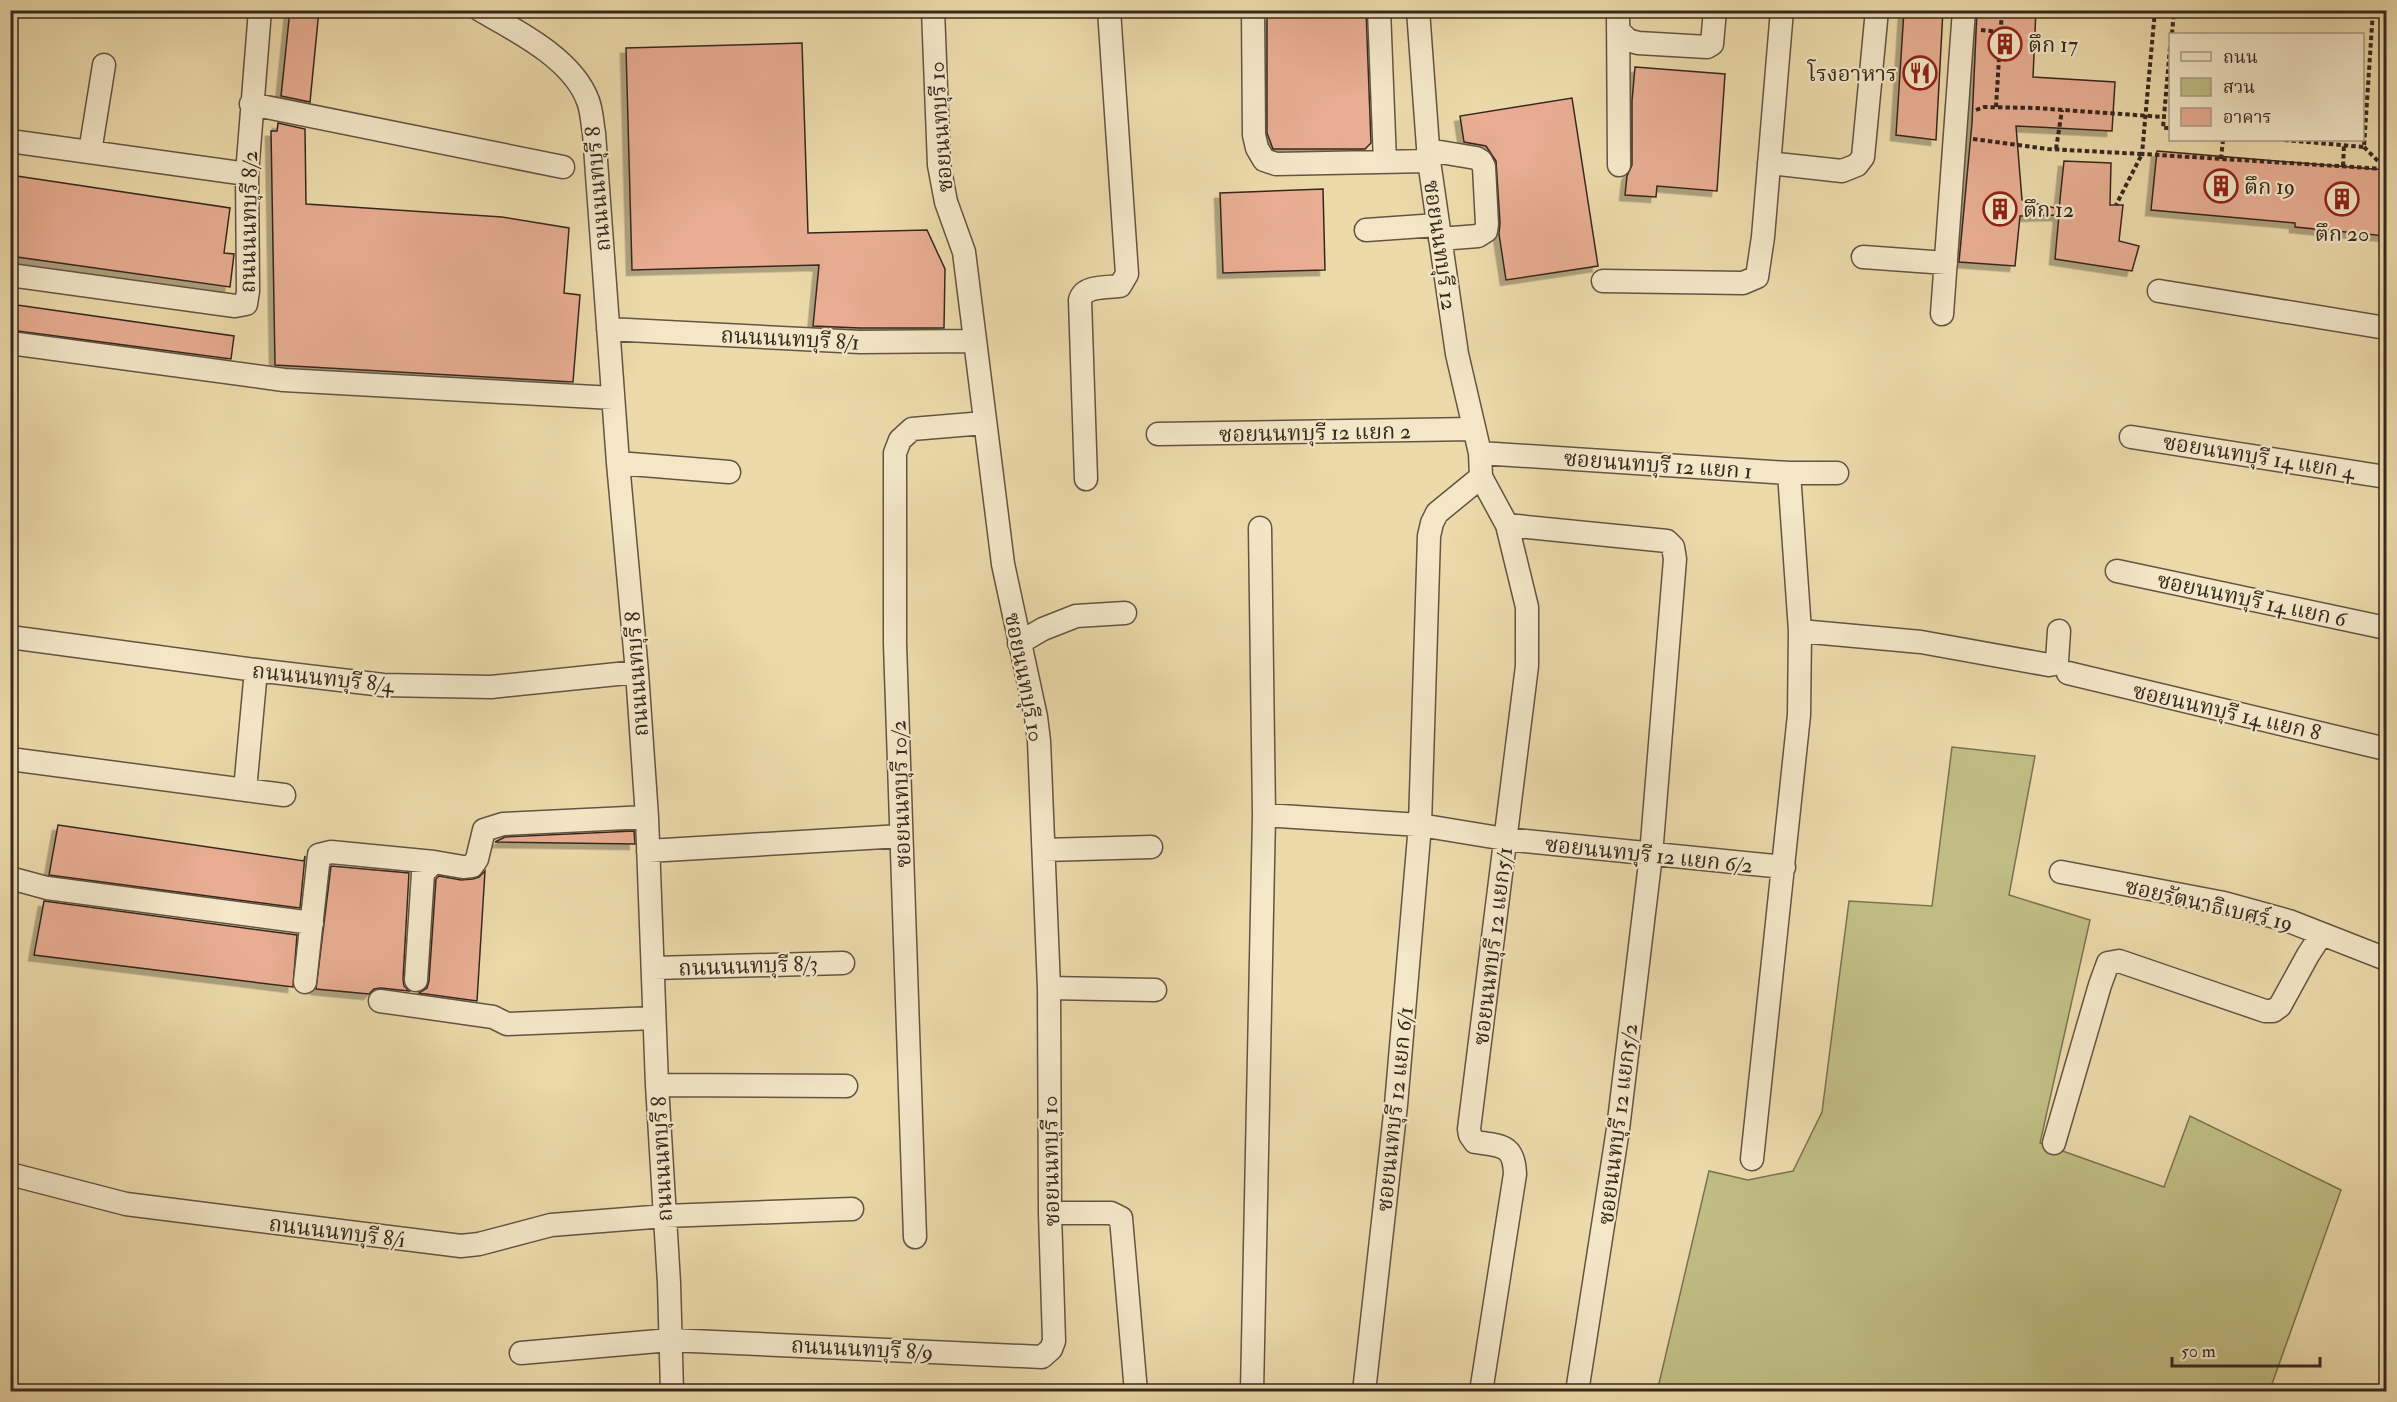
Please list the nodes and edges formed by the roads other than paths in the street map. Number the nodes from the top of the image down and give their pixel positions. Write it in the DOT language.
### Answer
graph roads {
  1 [pos="261,10"];
  2 [pos="480,10"];
  3 [pos="933,10"];
  4 [pos="1109,10"];
  5 [pos="1253,10"];
  6 [pos="1379,10"];
  7 [pos="1418,10"];
  8 [pos="1715,10"];
  9 [pos="1782,10"];
  10 [pos="1877,10"];
  11 [pos="1964,10"];
  12 [pos="1618,20"];
  13 [pos="104,65"];
  14 [pos="251,105"];
  15 [pos="10,141"];
  16 [pos="90,152"];
  17 [pos="1428,156"];
  18 [pos="1385,162"];
  19 [pos="1769,163"];
  20 [pos="1619,165"];
  21 [pos="563,167"];
  22 [pos="247,174"];
  23 [pos="1366,230"];
  24 [pos="1438,232"];
  25 [pos="1863,257"];
  26 [pos="1946,263"];
  27 [pos="10,275"];
  28 [pos="1603,281"];
  29 [pos="2159,291"];
  30 [pos="1942,314"];
  31 [pos="2386,328"];
  32 [pos="608,329"];
  33 [pos="973,341"];
  34 [pos="10,343"];
  35 [pos="613,398"];
  36 [pos="984,423"];
  37 [pos="1473,429"];
  38 [pos="1158,434"];
  39 [pos="2131,437"];
  40 [pos="1480,453"];
  41 [pos="618,463"];
  42 [pos="729,472"];
  43 [pos="1789,473"];
  44 [pos="1837,473"];
  45 [pos="1481,477"];
  46 [pos="2386,477"];
  47 [pos="1086,479"];
  48 [pos="1507,525"];
  49 [pos="1260,528"];
  50 [pos="2117,571"];
  51 [pos="1125,614"];
  52 [pos="2386,628"];
  53 [pos="1800,631"];
  54 [pos="2060,631"];
  55 [pos="10,637"];
  56 [pos="1019,643"];
  57 [pos="256,670"];
  58 [pos="637,672"];
  59 [pos="2068,673"];
  60 [pos="2386,749"];
  61 [pos="10,759"];
  62 [pos="245,790"];
  63 [pos="284,795"];
  64 [pos="1264,816"];
  65 [pos="647,817"];
  66 [pos="1420,825"];
  67 [pos="901,836"];
  68 [pos="1505,839"];
  69 [pos="1151,847"];
  70 [pos="1044,850"];
  71 [pos="648,851"];
  72 [pos="1651,855"];
  73 [pos="434,862"];
  74 [pos="1784,867"];
  75 [pos="2061,872"];
  76 [pos="10,878"];
  77 [pos="312,923"];
  78 [pos="2322,935"];
  79 [pos="2386,959"];
  80 [pos="843,963"];
  81 [pos="654,968"];
  82 [pos="416,980"];
  83 [pos="305,982"];
  84 [pos="1049,988"];
  85 [pos="1155,990"];
  86 [pos="380,1001"];
  87 [pos="654,1018"];
  88 [pos="657,1085"];
  89 [pos="846,1086"];
  90 [pos="2054,1143"];
  91 [pos="1752,1158"];
  92 [pos="10,1174"];
  93 [pos="852,1209"];
  94 [pos="1050,1213"];
  95 [pos="665,1216"];
  96 [pos="915,1237"];
  97 [pos="670,1340"];
  98 [pos="1051,1350"];
  99 [pos="521,1353"];
  100 [pos="672,1392"];
  101 [pos="1136,1392"];
  102 [pos="1252,1392"];
  103 [pos="1364,1392"];
  104 [pos="1481,1392"];
  105 [pos="1577,1392"];
  1 -- 14 [label="street, ถนนนนทบุรี 8/2"];
  2 -- 32 [label="street, ถนนนนทบุรี 8"];
  3 -- 33 [label="street, ซอยนนทบุรี 10"];
  4 -- 47 [label="street"];
  5 -- 18 [label="street"];
  6 -- 18 [label="street"];
  7 -- 17 [label="street, ซอยนนทบุรี 12"];
  8 -- 12 [label="street"];
  9 -- 19 [label="street"];
  10 -- 19 [label="street"];
  11 -- 26 [label="street"];
  12 -- 20 [label="street"];
  13 -- 16 [label="street"];
  14 -- 21 [label="street"];
  14 -- 22 [label="street, ถนนนนทบุรี 8/2"];
  15 -- 16 [label="street"];
  16 -- 22 [label="street"];
  17 -- 18 [label="street"];
  17 -- 24 [label="street, ซอยนนทบุรี 12"];
  17 -- 24 [label="street"];
  19 -- 28 [label="street"];
  22 -- 27 [label="street, ถนนนนทบุรี 8/2"];
  23 -- 24 [label="street"];
  24 -- 37 [label="street, ซอยนนทบุรี 12"];
  25 -- 26 [label="street"];
  26 -- 30 [label="street"];
  29 -- 31 [label="street"];
  32 -- 33 [label="street, ถนนนนทบุรี 8/1"];
  32 -- 35 [label="street, ถนนนนทบุรี 8"];
  33 -- 36 [label="street, ซอยนนทบุรี 10"];
  34 -- 35 [label="street"];
  35 -- 41 [label="street, ถนนนนทบุรี 8"];
  36 -- 56 [label="street, ซอยนนทบุรี 10"];
  36 -- 67 [label="street, ซอยนนทบุรี 10/2"];
  37 -- 38 [label="street, ซอยนนทบุรี 12 แยก 2"];
  37 -- 40 [label="street, ซอยนนทบุรี 12"];
  39 -- 46 [label="street, ซอยนนทบุรี 14 แยก 4"];
  40 -- 43 [label="street, ซอยนนทบุรี 12 แยก 1"];
  40 -- 45 [label="street, ซอยนนทบุรี 12"];
  41 -- 42 [label="street"];
  41 -- 58 [label="street, ถนนนนทบุรี 8"];
  43 -- 44 [label="street, ซอยนนทบุรี 12 แยก 1"];
  43 -- 53 [label="street"];
  45 -- 48 [label="street, ซอยนนทบุรี 12 แยก5/1"];
  45 -- 66 [label="street, ซอยนนทบุรี 12 แยก 6/1"];
  48 -- 68 [label="street, ซอยนนทบุรี 12 แยก5/1"];
  48 -- 72 [label="street, ซอยนนทบุรี 12 แยก5/2"];
  49 -- 64 [label="street"];
  50 -- 52 [label="street, ซอยนนทบุรี 14 แยก 6"];
  51 -- 56 [label="street"];
  53 -- 54 [label="street"];
  53 -- 74 [label="street"];
  55 -- 57 [label="street, ถนนนนทบุรี 8/4"];
  56 -- 70 [label="street, ซอยนนทบุรี 10"];
  57 -- 58 [label="street, ถนนนนทบุรี 8/4"];
  57 -- 62 [label="street"];
  58 -- 65 [label="street, ถนนนนทบุรี 8"];
  59 -- 60 [label="street, ซอยนนทบุรี 14 แยก 8"];
  61 -- 62 [label="street"];
  62 -- 63 [label="street"];
  64 -- 66 [label="street, ซอยนนทบุรี 12 แยก 6/2"];
  64 -- 102 [label="street"];
  65 -- 71 [label="street, ถนนนนทบุรี 8"];
  65 -- 73 [label="street"];
  66 -- 68 [label="street, ซอยนนทบุรี 12 แยก 6/2"];
  66 -- 103 [label="street, ซอยนนทบุรี 12 แยก 6/1"];
  67 -- 71 [label="street"];
  67 -- 96 [label="street, ซอยนนทบุรี 10/2"];
  68 -- 72 [label="street, ซอยนนทบุรี 12 แยก 6/2"];
  68 -- 104 [label="street, ซอยนนทบุรี 12 แยก5/1"];
  69 -- 70 [label="street"];
  70 -- 84 [label="street, ซอยนนทบุรี 10"];
  71 -- 81 [label="street, ถนนนนทบุรี 8"];
  72 -- 74 [label="street, ซอยนนทบุรี 12 แยก 6/2"];
  72 -- 105 [label="street, ซอยนนทบุรี 12 แยก5/2"];
  73 -- 77 [label="street"];
  73 -- 82 [label="street"];
  74 -- 91 [label="street"];
  75 -- 78 [label="street, ซอยรัตนาธิเบศร์ 19"];
  76 -- 77 [label="street"];
  77 -- 83 [label="street"];
  78 -- 79 [label="street, ซอยรัตนาธิเบศร์ 19"];
  78 -- 90 [label="street"];
  80 -- 81 [label="street, ถนนนนทบุรี 8/3"];
  81 -- 87 [label="street, ถนนนนทบุรี 8"];
  84 -- 85 [label="street"];
  84 -- 94 [label="street, ซอยนนทบุรี 10"];
  86 -- 87 [label="street"];
  87 -- 88 [label="street, ถนนนนทบุรี 8"];
  88 -- 89 [label="street"];
  88 -- 95 [label="street, ถนนนนทบุรี 8"];
  92 -- 95 [label="street, ถนนนนทบุรี 8/i"];
  93 -- 95 [label="street, ถนนนนทบุรี 8/i"];
  94 -- 98 [label="street, ซอยนนทบุรี 10"];
  94 -- 101 [label="street"];
  95 -- 97 [label="street, ถนนนนทบุรี 8"];
  97 -- 98 [label="street, ถนนนนทบุรี 8/9"];
  97 -- 99 [label="street, ถนนนนทบุรี 8/9"];
  97 -- 100 [label="street, ถนนนนทบุรี 8"];
}
